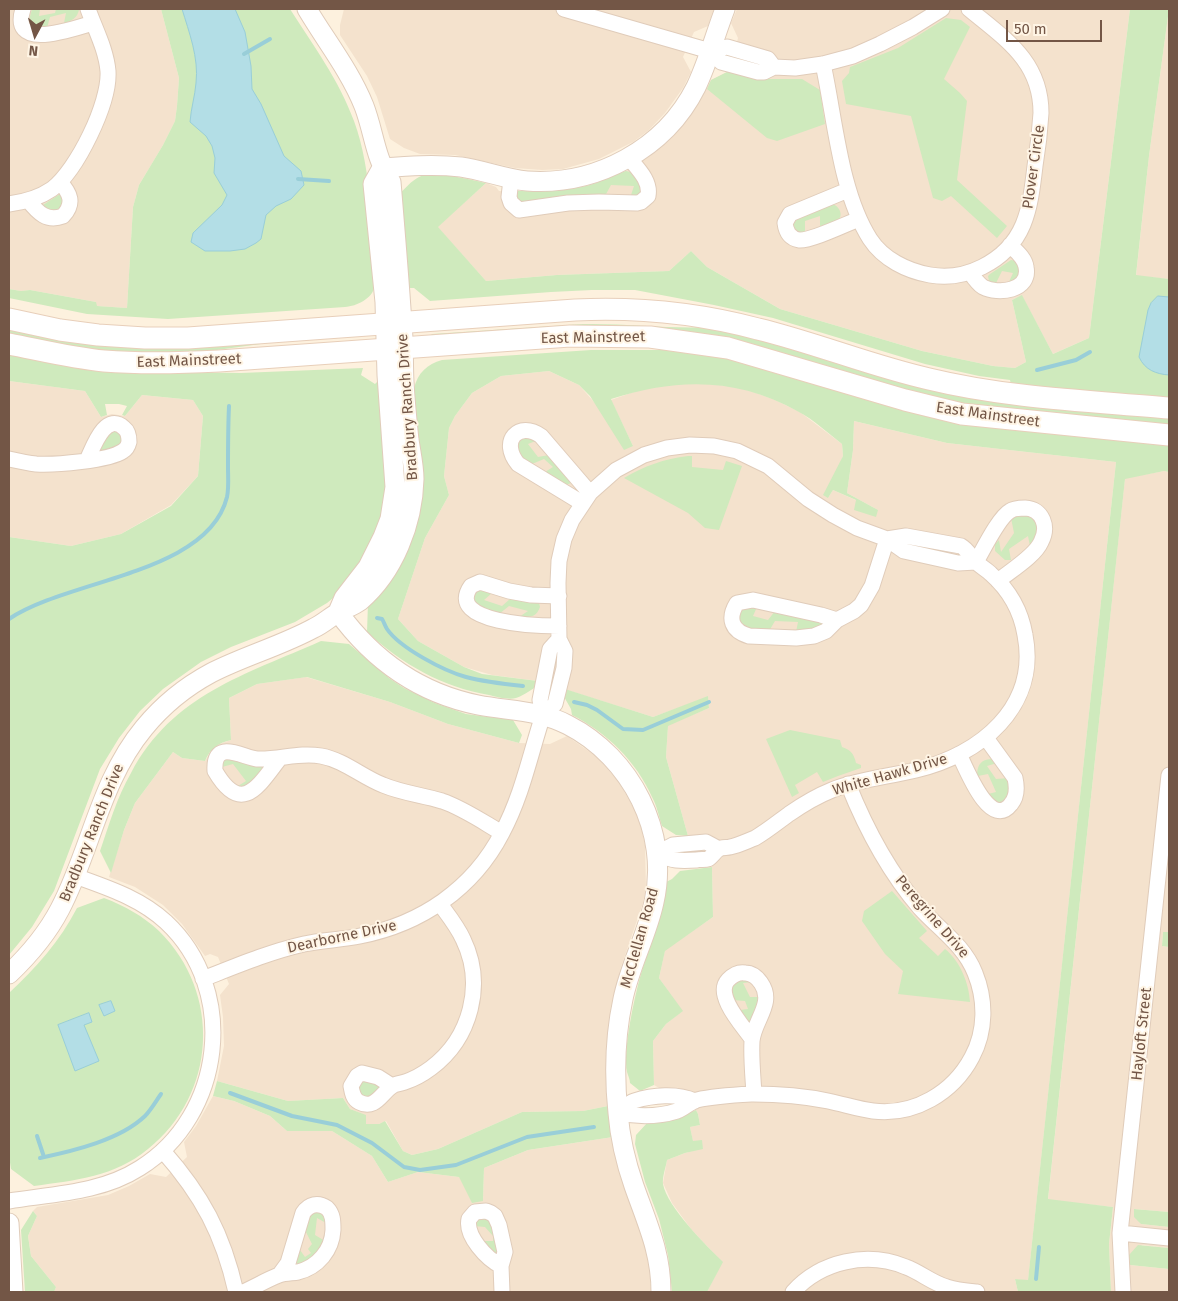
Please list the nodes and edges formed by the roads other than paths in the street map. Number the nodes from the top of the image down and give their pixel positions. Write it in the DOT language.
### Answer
graph roads {
  1 [pos="23,9"];
  2 [pos="564,9"];
  3 [pos="725,9"];
  4 [pos="969,9"];
  5 [pos="937,10"];
  6 [pos="313,11"];
  7 [pos="90,16"];
  8 [pos="710,51"];
  9 [pos="823,64"];
  10 [pos="630,158"];
  11 [pos="382,168"];
  12 [pos="510,179"];
  13 [pos="60,182"];
  14 [pos="848,190"];
  15 [pos="28,200"];
  16 [pos="9,204"];
  17 [pos="859,219"];
  18 [pos="1010,245"];
  19 [pos="970,272"];
  20 [pos="9,319"];
  21 [pos="394,323"];
  22 [pos="9,344"];
  23 [pos="395,348"];
  24 [pos="1169,408"];
  25 [pos="1169,435"];
  26 [pos="9,460"];
  27 [pos="87,460"];
  28 [pos="586,498"];
  29 [pos="887,540"];
  30 [pos="976,562"];
  31 [pos="998,580"];
  32 [pos="559,596"];
  33 [pos="338,612"];
  34 [pos="837,620"];
  35 [pos="559,633"];
  36 [pos="543,716"];
  37 [pos="986,738"];
  38 [pos="960,754"];
  39 [pos="280,758"];
  40 [pos="1169,775"];
  41 [pos="848,784"];
  42 [pos="502,833"];
  43 [pos="656,854"];
  44 [pos="1165,858"];
  45 [pos="76,876"];
  46 [pos="440,904"];
  47 [pos="9,974"];
  48 [pos="203,978"];
  49 [pos="752,1039"];
  50 [pos="392,1086"];
  51 [pos="754,1094"];
  52 [pos="618,1113"];
  53 [pos="163,1151"];
  54 [pos="9,1201"];
  55 [pos="9,1223"];
  56 [pos="1120,1233"];
  57 [pos="1169,1238"];
  58 [pos="501,1266"];
  59 [pos="280,1274"];
  60 [pos="13,1292"];
  61 [pos="236,1292"];
  62 [pos="243,1292"];
  63 [pos="502,1292"];
  64 [pos="660,1292"];
  65 [pos="793,1292"];
  66 [pos="977,1292"];
  67 [pos="1123,1292"];
  1 -- 7 [label="street"];
  2 -- 8 [label="street"];
  3 -- 8 [label="street"];
  4 -- 18 [label="street, Plover Circle"];
  5 -- 9 [label="street"];
  6 -- 11 [label="street, Bradbury Ranch Drive"];
  7 -- 13 [label="street"];
  8 -- 9 [label="street"];
  8 -- 10 [label="street"];
  9 -- 14 [label="street, Plover Circle"];
  10 -- 12 [label="street"];
  10 -- 12 [label="street"];
  11 -- 12 [label="street"];
  11 -- 21 [label="street, Bradbury Ranch Drive"];
  13 -- 15 [label="street"];
  13 -- 15 [label="street"];
  14 -- 17 [label="street, Plover Circle"];
  14 -- 17 [label="street"];
  15 -- 16 [label="street"];
  17 -- 19 [label="street, Plover Circle"];
  18 -- 19 [label="street, Plover Circle"];
  18 -- 19 [label="street"];
  20 -- 21 [label="main road, East Mainstreet"];
  21 -- 23 [label="street, Bradbury Ranch Drive"];
  21 -- 24 [label="main road, East Mainstreet"];
  22 -- 23 [label="main road, East Mainstreet"];
  23 -- 25 [label="main road, East Mainstreet"];
  23 -- 33 [label="street, Bradbury Ranch Drive"];
  26 -- 27 [label="street"];
  28 -- 28 [label="street"];
  28 -- 29 [label="street"];
  28 -- 32 [label="street"];
  29 -- 30 [label="street"];
  29 -- 34 [label="street"];
  30 -- 31 [label="street, White Hawk Drive"];
  30 -- 31 [label="street"];
  31 -- 37 [label="street, White Hawk Drive"];
  32 -- 35 [label="street"];
  32 -- 35 [label="street"];
  33 -- 36 [label="street, McClellan Road"];
  33 -- 45 [label="street, Bradbury Ranch Drive"];
  34 -- 34 [label="street"];
  35 -- 36 [label="street"];
  36 -- 42 [label="street, Dearborne Drive"];
  36 -- 43 [label="street, McClellan Road"];
  37 -- 38 [label="street, White Hawk Drive"];
  37 -- 38 [label="street"];
  38 -- 41 [label="street, White Hawk Drive"];
  39 -- 42 [label="street"];
  40 -- 44 [label="street, Hayloft Street"];
  41 -- 43 [label="street, White Hawk Drive"];
  41 -- 51 [label="street, Peregrine Drive"];
  42 -- 46 [label="street, Dearborne Drive"];
  43 -- 52 [label="street, McClellan Road"];
  44 -- 56 [label="street, Hayloft Street"];
  45 -- 47 [label="street, Bradbury Ranch Drive"];
  45 -- 48 [label="street"];
  46 -- 48 [label="street, Dearborne Drive"];
  46 -- 50 [label="street"];
  48 -- 53 [label="street"];
  49 -- 51 [label="street"];
  51 -- 52 [label="street, Peregrine Drive"];
  52 -- 64 [label="street, McClellan Road"];
  53 -- 54 [label="street"];
  53 -- 61 [label="street"];
  55 -- 60 [label="street"];
  56 -- 57 [label="street"];
  56 -- 67 [label="street, Hayloft Street"];
  58 -- 63 [label="street"];
  59 -- 59 [label="street"];
  59 -- 62 [label="street"];
  65 -- 66 [label="street"];
}
